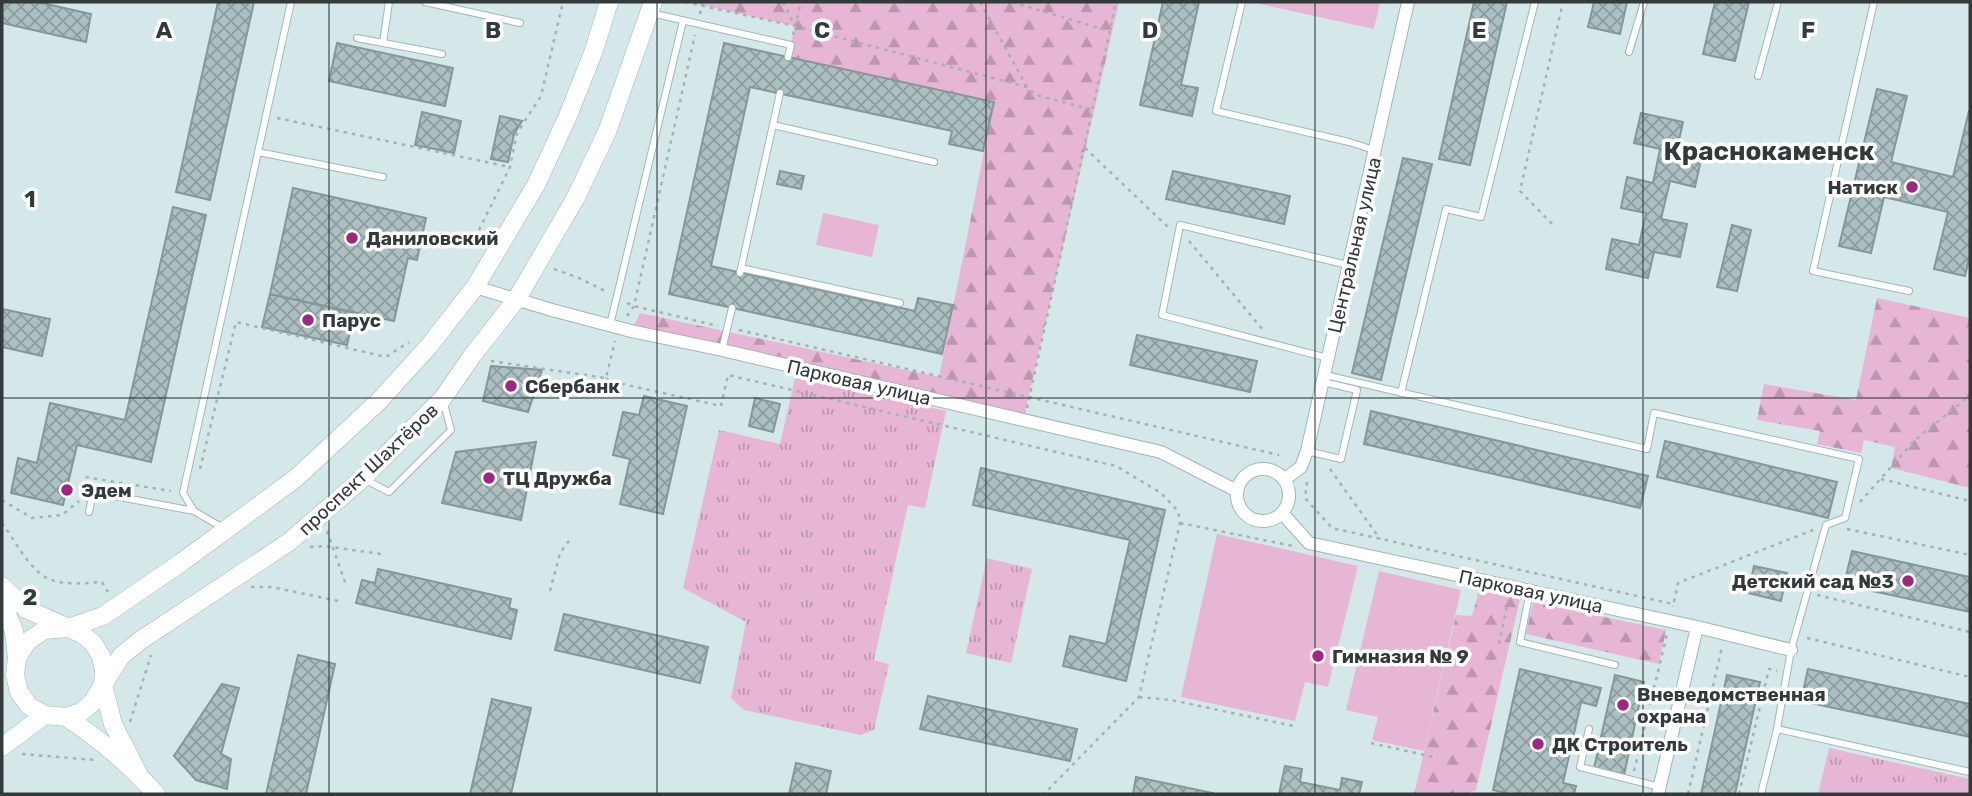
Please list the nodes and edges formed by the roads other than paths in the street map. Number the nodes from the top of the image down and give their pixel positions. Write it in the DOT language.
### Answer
graph roads {
  1 [pos="291,2"];
  2 [pos="389,2"];
  3 [pos="425,2"];
  4 [pos="609,2"];
  5 [pos="1242,2"];
  6 [pos="1408,2"];
  7 [pos="1535,2"];
  8 [pos="1644,2"];
  9 [pos="1778,2"];
  10 [pos="1874,2"];
  11 [pos="652,7"];
  12 [pos="683,21"];
  13 [pos="520,23"];
  14 [pos="357,38"];
  15 [pos="383,43"];
  16 [pos="1629,52"];
  17 [pos="442,54"];
  18 [pos="789,57"];
  19 [pos="1758,76"];
  20 [pos="780,93"];
  21 [pos="773,125"];
  22 [pos="1375,151"];
  23 [pos="258,152"];
  24 [pos="934,162"];
  25 [pos="383,177"];
  26 [pos="1348,265"];
  27 [pos="474,287"];
  28 [pos="1909,290"];
  29 [pos="516,300"];
  30 [pos="900,303"];
  31 [pos="732,308"];
  32 [pos="615,326"];
  33 [pos="722,350"];
  34 [pos="1329,358"];
  35 [pos="1324,379"];
  36 [pos="1402,393"];
  37 [pos="443,398"];
  38 [pos="1307,451"];
  39 [pos="363,478"];
  40 [pos="1284,480"];
  41 [pos="1237,491"];
  42 [pos="194,511"];
  43 [pos="89,512"];
  44 [pos="1282,513"];
  45 [pos="225,530"];
  46 [pos="2,586"];
  47 [pos="1530,591"];
  48 [pos="2,601"];
  49 [pos="1698,627"];
  50 [pos="68,628"];
  51 [pos="1791,650"];
  52 [pos="1615,664"];
  53 [pos="11,673"];
  54 [pos="103,685"];
  55 [pos="45,715"];
  56 [pos="66,717"];
  57 [pos="1589,729"];
  58 [pos="1777,729"];
  59 [pos="2,747"];
  60 [pos="1970,772"];
  61 [pos="139,775"];
  62 [pos="1659,790"];
  63 [pos="156,794"];
  64 [pos="1761,794"];
  1 -- 23 [label="lane"];
  2 -- 15 [label="lane"];
  3 -- 13 [label="lane"];
  4 -- 27 [label="main road"];
  5 -- 22 [label="lane"];
  6 -- 22 [label="street, Центральная улица"];
  7 -- 36 [label="lane"];
  8 -- 16 [label="lane"];
  9 -- 19 [label="lane"];
  10 -- 28 [label="lane"];
  11 -- 12 [label="lane"];
  11 -- 29 [label="main road, проспект Шахтёров"];
  12 -- 18 [label="lane"];
  12 -- 32 [label="lane"];
  14 -- 15 [label="lane"];
  15 -- 17 [label="lane"];
  20 -- 21 [label="lane"];
  21 -- 24 [label="lane"];
  21 -- 30 [label="lane"];
  22 -- 26 [label="street, Центральная улица"];
  23 -- 25 [label="lane"];
  23 -- 42 [label="lane"];
  26 -- 34 [label="street, Центральная улица"];
  26 -- 34 [label="lane"];
  27 -- 29 [label="street, Парковая улица"];
  27 -- 45 [label="main road"];
  29 -- 32 [label="street, Парковая улица"];
  29 -- 37 [label="main road, проспект Шахтёров"];
  31 -- 33 [label="lane"];
  32 -- 33 [label="street, Парковая улица"];
  33 -- 41 [label="street, Парковая улица"];
  34 -- 35 [label="street, Центральная улица"];
  35 -- 36 [label="lane"];
  35 -- 38 [label="street, Центральная улица"];
  35 -- 38 [label="lane"];
  36 -- 51 [label="lane"];
  37 -- 39 [label="main road, проспект Шахтёров"];
  37 -- 39 [label="lane"];
  38 -- 40 [label="street, Центральная улица"];
  39 -- 54 [label="main road, проспект Шахтёров"];
  40 -- 41 [label="street"];
  40 -- 44 [label="street"];
  41 -- 44 [label="street"];
  42 -- 43 [label="lane"];
  42 -- 45 [label="lane"];
  44 -- 47 [label="street, Парковая улица"];
  45 -- 50 [label="main road"];
  46 -- 50 [label="main road"];
  47 -- 49 [label="street, Парковая улица"];
  47 -- 52 [label="lane"];
  48 -- 53 [label="main road"];
  49 -- 51 [label="street, Парковая улица"];
  49 -- 62 [label="street"];
  50 -- 53 [label="main road"];
  50 -- 54 [label="main road"];
  51 -- 58 [label="lane"];
  53 -- 55 [label="main road"];
  54 -- 56 [label="main road"];
  54 -- 61 [label="main road"];
  55 -- 56 [label="main road"];
  55 -- 59 [label="main road"];
  56 -- 61 [label="main road"];
  57 -- 62 [label="lane"];
  58 -- 60 [label="lane"];
  58 -- 64 [label="lane"];
  61 -- 63 [label="main road"];
}
